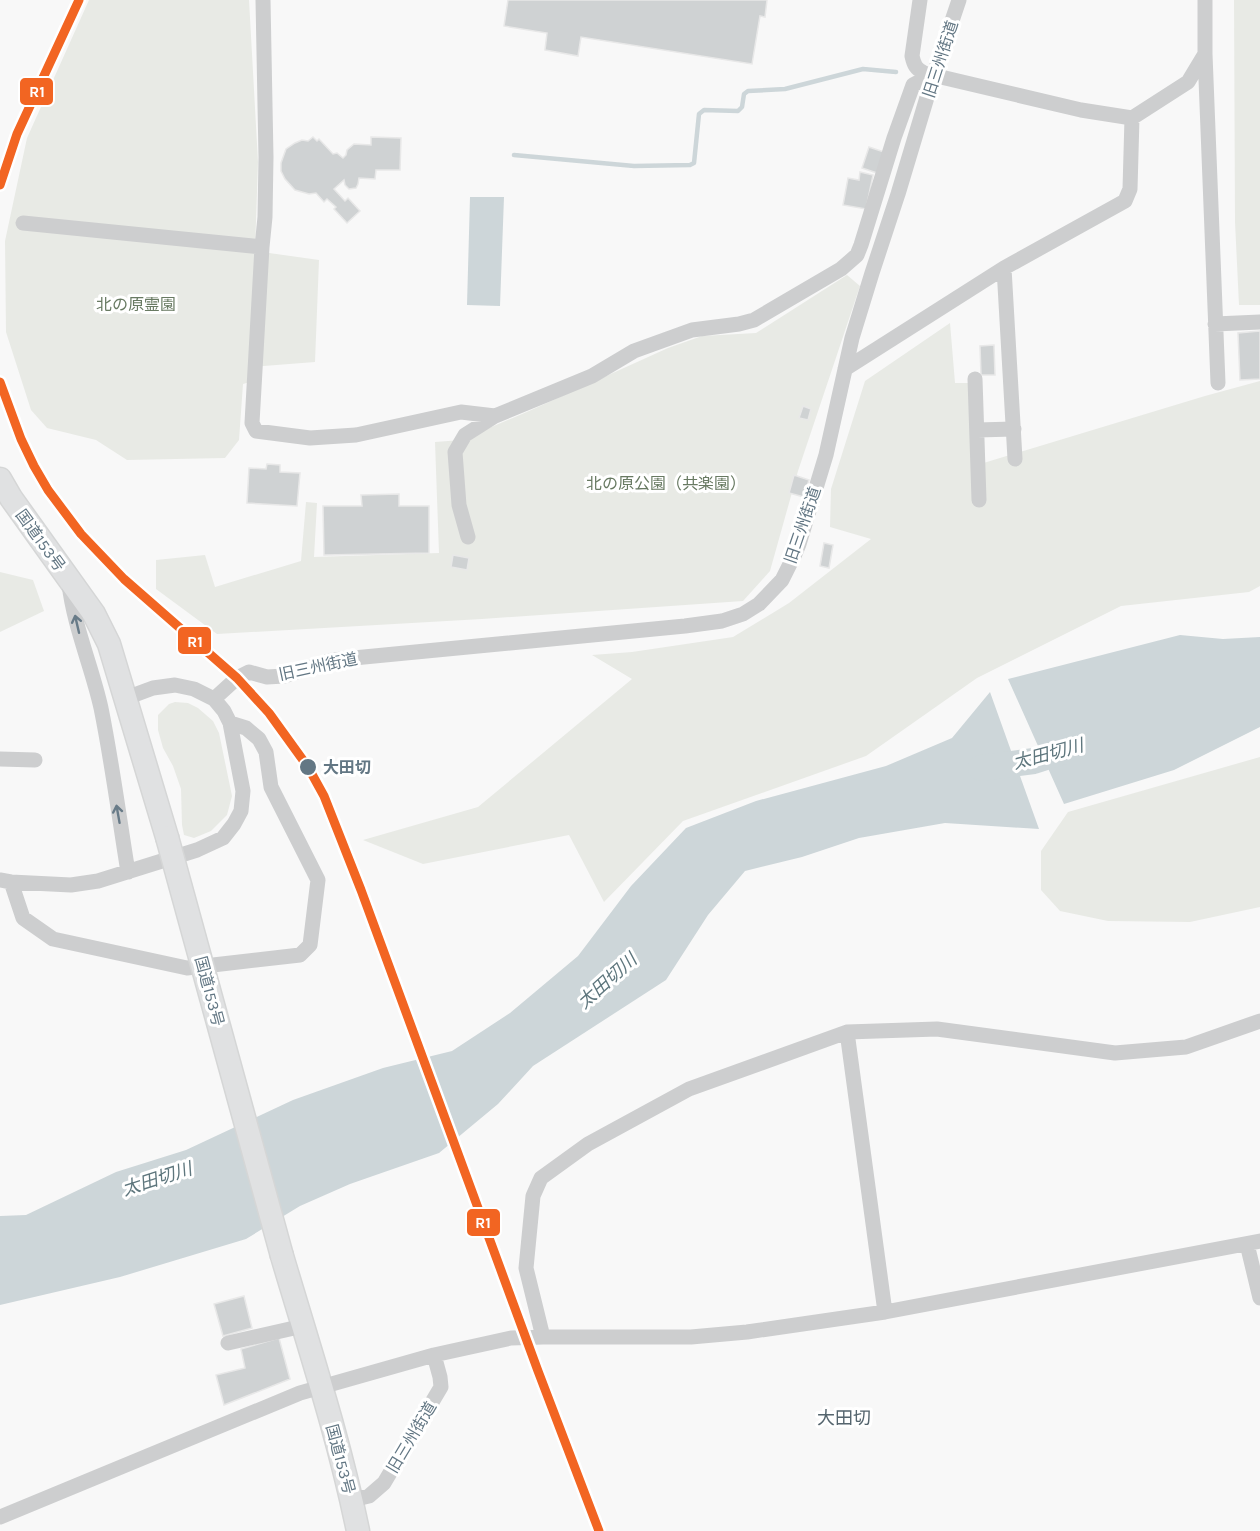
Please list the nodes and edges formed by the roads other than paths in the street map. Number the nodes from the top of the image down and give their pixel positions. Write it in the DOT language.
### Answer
graph roads {
  1 [pos="263,0"];
  2 [pos="920,0"];
  3 [pos="959,0"];
  4 [pos="1205,0"];
  5 [pos="1205,54"];
  6 [pos="934,74"];
  7 [pos="1132,118"];
  8 [pos="879,188"];
  9 [pos="898,194"];
  10 [pos="23,222"];
  11 [pos="262,247"];
  12 [pos="1004,268"];
  13 [pos="1260,322"];
  14 [pos="1215,324"];
  15 [pos="845,369"];
  16 [pos="975,379"];
  17 [pos="1218,383"];
  18 [pos="495,416"];
  19 [pos="1014,429"];
  20 [pos="977,430"];
  21 [pos="1015,459"];
  22 [pos="0,478"];
  23 [pos="6,500"];
  24 [pos="979,500"];
  25 [pos="468,537"];
  26 [pos="68,577"];
  27 [pos="126,698"];
  28 [pos="214,699"];
  29 [pos="230,723"];
  30 [pos="0,759"];
  31 [pos="35,760"];
  32 [pos="128,872"];
  33 [pos="5,881"];
  34 [pos="1260,1021"];
  35 [pos="847,1032"];
  36 [pos="1253,1242"];
  37 [pos="1260,1298"];
  38 [pos="885,1312"];
  39 [pos="303,1326"];
  40 [pos="543,1337"];
  41 [pos="228,1343"];
  42 [pos="434,1355"];
  43 [pos="321,1387"];
  44 [pos="352,1500"];
  45 [pos="0,1517"];
  46 [pos="358,1531"];
  1 -- 11 [label="street"];
  2 -- 6 [label="street"];
  3 -- 6 [label="street, 旧三州街道"];
  4 -- 5 [label="street"];
  5 -- 7 [label="street"];
  5 -- 14 [label="street"];
  6 -- 7 [label="street"];
  6 -- 8 [label="street"];
  6 -- 9 [label="street, 旧三州街道"];
  7 -- 12 [label="street"];
  8 -- 9 [label="street"];
  8 -- 18 [label="street"];
  9 -- 15 [label="street, 旧三州街道"];
  10 -- 11 [label="street"];
  11 -- 18 [label="street"];
  12 -- 15 [label="street"];
  12 -- 19 [label="street"];
  13 -- 14 [label="street"];
  14 -- 17 [label="street"];
  15 -- 28 [label="street, 旧三州街道"];
  16 -- 20 [label="street"];
  18 -- 25 [label="street"];
  19 -- 20 [label="street"];
  19 -- 21 [label="street"];
  20 -- 24 [label="street"];
  22 -- 23 [label="highway, 国道153号"];
  23 -- 26 [label="highway, 国道153号"];
  26 -- 27 [label="highway, 国道153号"];
  32 -- 26 [label="street, one-way"];
  27 -- 28 [label="street"];
  27 -- 39 [label="highway, 国道153号, bridge"];
  28 -- 29 [label="street"];
  29 -- 32 [label="street"];
  29 -- 33 [label="street"];
  30 -- 31 [label="street"];
  32 -- 33 [label="street"];
  34 -- 35 [label="street"];
  35 -- 38 [label="street"];
  35 -- 40 [label="street"];
  36 -- 37 [label="street"];
  36 -- 38 [label="street"];
  38 -- 40 [label="street"];
  39 -- 41 [label="street"];
  39 -- 43 [label="highway, 国道153号"];
  40 -- 42 [label="street"];
  42 -- 43 [label="street"];
  42 -- 44 [label="street, 旧三州街道"];
  43 -- 44 [label="highway, 国道153号"];
  43 -- 45 [label="street"];
  44 -- 46 [label="highway, 国道153号"];
}
